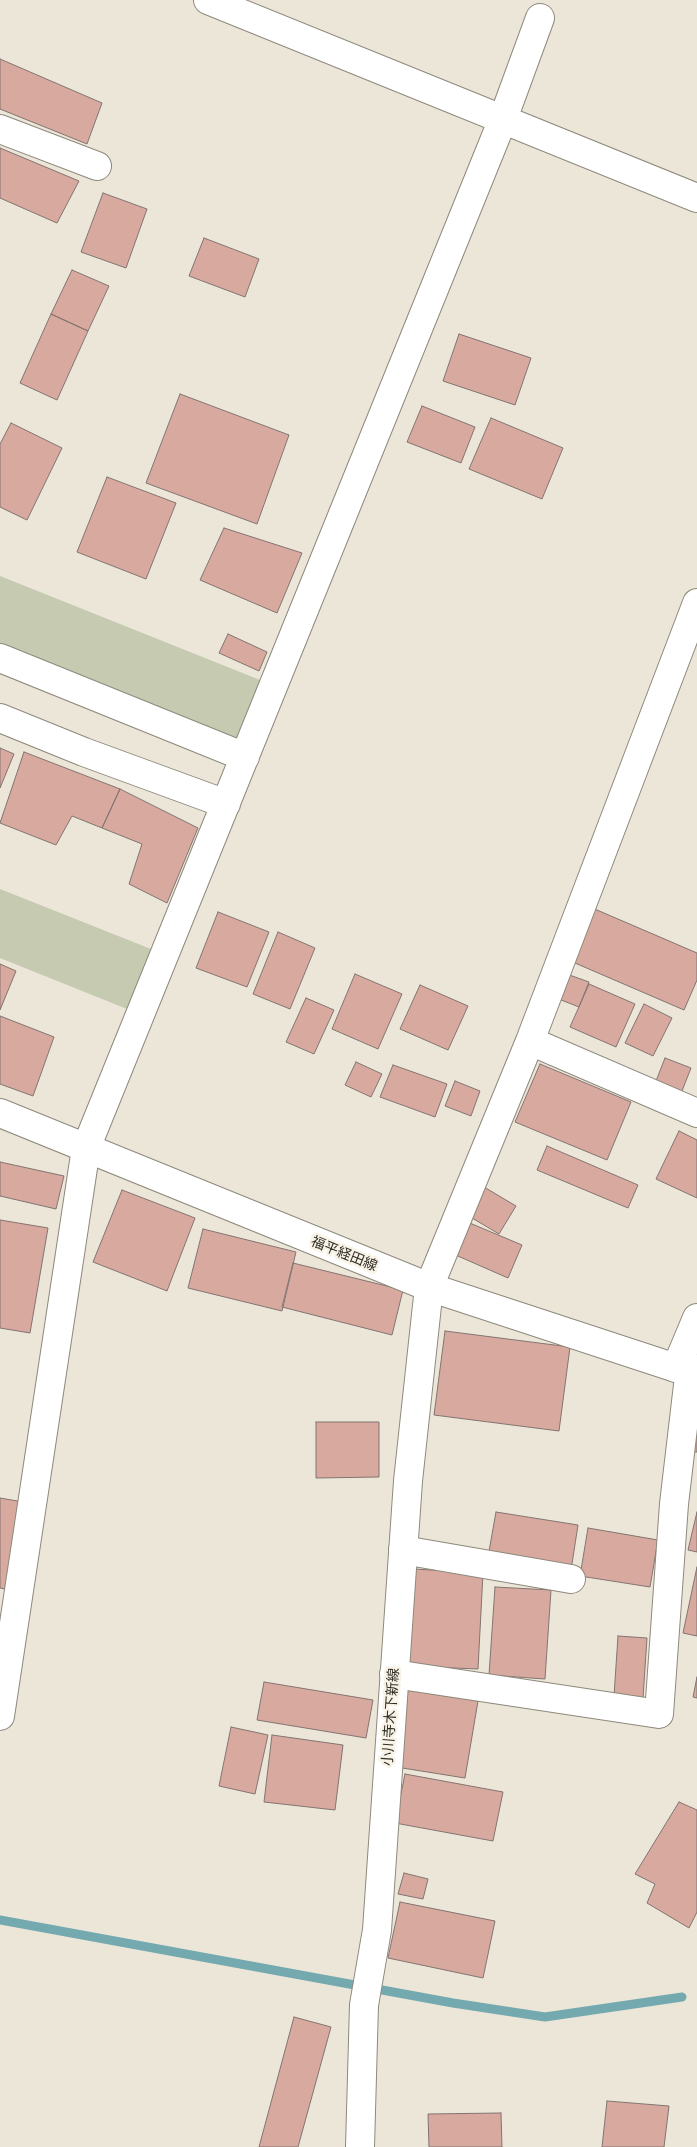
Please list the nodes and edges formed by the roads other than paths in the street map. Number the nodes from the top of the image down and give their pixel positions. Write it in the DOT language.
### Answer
graph roads {
  1 [pos="208,0"];
  2 [pos="540,18"];
  3 [pos="503,120"];
  4 [pos="0,129"];
  5 [pos="96,166"];
  6 [pos="697,198"];
  7 [pos="697,603"];
  8 [pos="0,658"];
  9 [pos="0,718"];
  10 [pos="245,756"];
  11 [pos="226,804"];
  12 [pos="530,1041"];
  13 [pos="0,1113"];
  14 [pos="697,1113"];
  15 [pos="86,1148"];
  16 [pos="429,1287"];
  17 [pos="697,1318"];
  18 [pos="688,1368"];
  19 [pos="403,1550"];
  20 [pos="572,1580"];
  21 [pos="394,1674"];
  22 [pos="0,1716"];
  23 [pos="360,2147"];
  1 -- 3 [label="street"];
  2 -- 3 [label="street"];
  3 -- 6 [label="street"];
  3 -- 10 [label="street"];
  4 -- 5 [label="street"];
  7 -- 12 [label="street, 小川寺木下新線"];
  8 -- 10 [label="street"];
  9 -- 11 [label="street"];
  10 -- 11 [label="street"];
  11 -- 15 [label="street"];
  12 -- 14 [label="street"];
  12 -- 16 [label="street, 小川寺木下新線"];
  13 -- 15 [label="street, 福平経田線"];
  15 -- 16 [label="street, 福平経田線"];
  15 -- 22 [label="street"];
  16 -- 18 [label="street, 福平経田線"];
  16 -- 19 [label="street, 小川寺木下新線"];
  17 -- 18 [label="street"];
  18 -- 21 [label="street"];
  19 -- 20 [label="street"];
  19 -- 21 [label="street, 小川寺木下新線"];
  21 -- 23 [label="street, 小川寺木下新線"];
}
